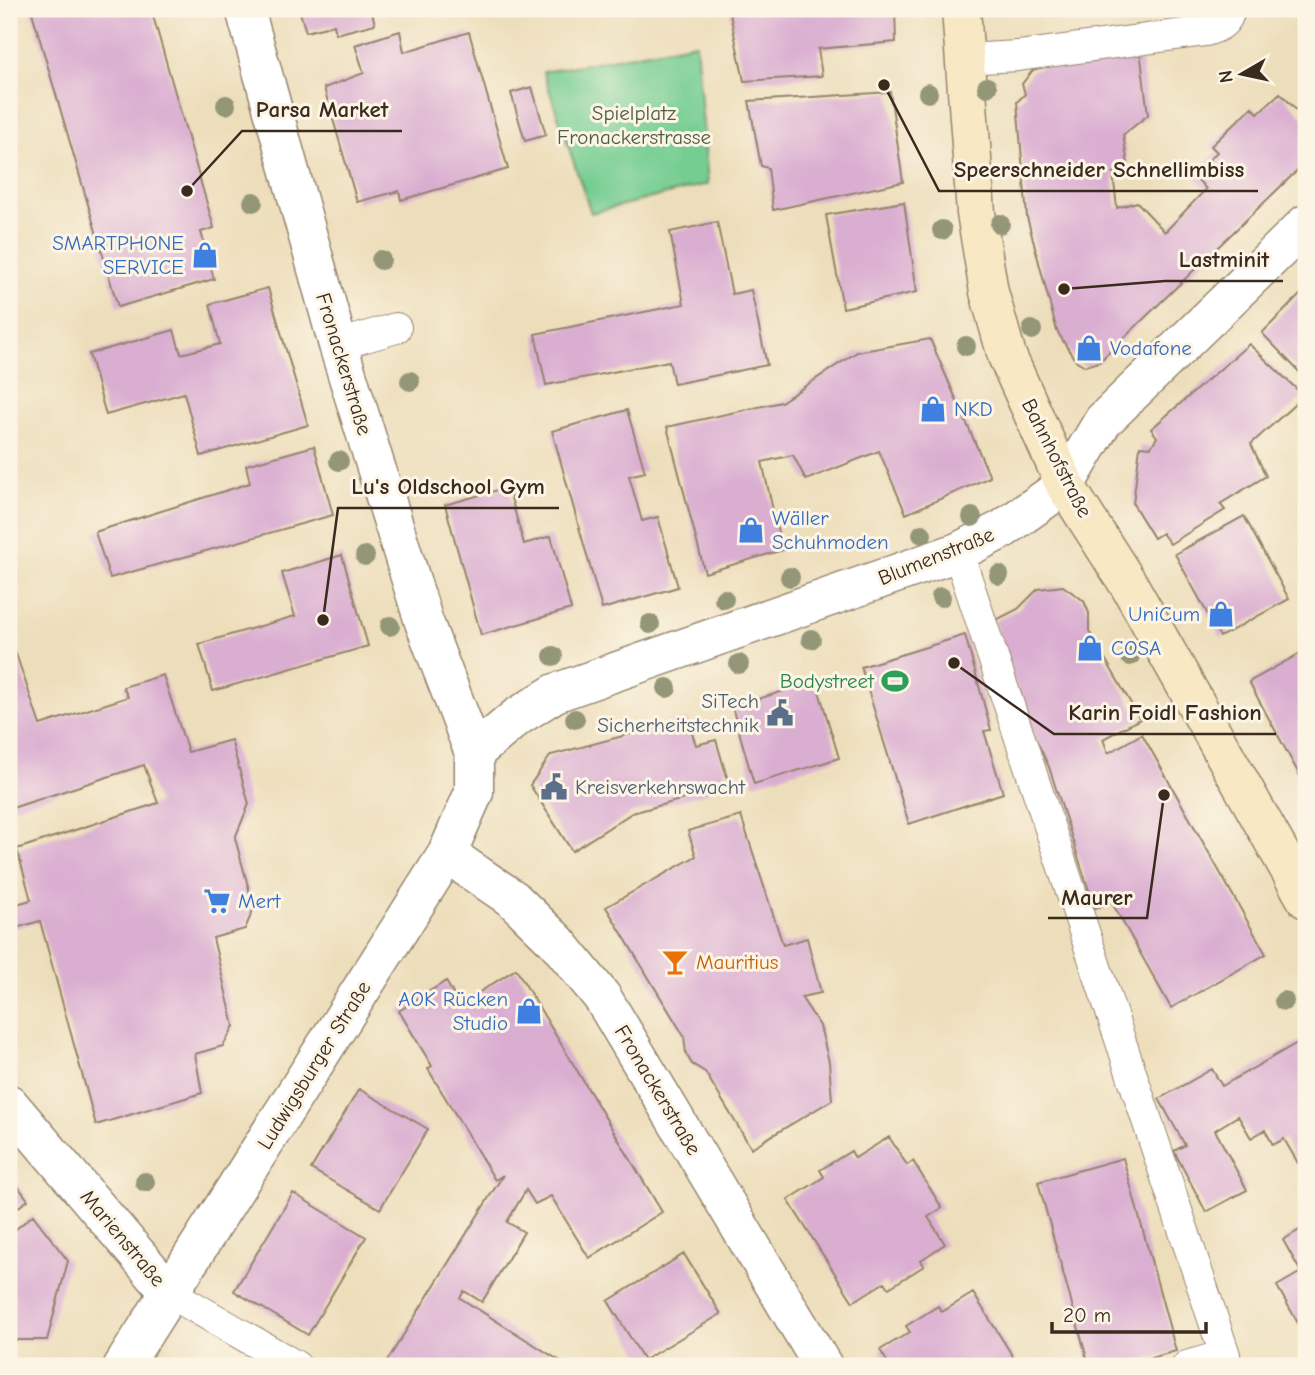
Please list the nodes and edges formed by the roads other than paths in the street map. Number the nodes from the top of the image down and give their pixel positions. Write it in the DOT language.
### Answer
graph roads {
  1 [pos="245,9"];
  2 [pos="961,9"];
  3 [pos="1230,9"];
  4 [pos="964,59"];
  5 [pos="1306,224"];
  6 [pos="396,328"];
  7 [pos="338,345"];
  8 [pos="1065,485"];
  9 [pos="958,552"];
  10 [pos="474,753"];
  11 [pos="447,854"];
  12 [pos="1306,899"];
  13 [pos="9,1104"];
  14 [pos="170,1293"];
  15 [pos="1227,1361"];
  16 [pos="124,1366"];
  17 [pos="296,1366"];
  18 [pos="823,1366"];
  19 [pos="1187,1366"];
  1 -- 7 [label="street, Fronackerstraße"];
  2 -- 4 [label="street, Bahnhofstraße"];
  3 -- 4 [label="lane"];
  4 -- 8 [label="street, Bahnhofstraße"];
  5 -- 8 [label="street, Blumenstraße"];
  6 -- 7 [label="lane"];
  7 -- 10 [label="street, Fronackerstraße"];
  8 -- 9 [label="street, Blumenstraße"];
  8 -- 12 [label="street, Bahnhofstraße"];
  9 -- 10 [label="street, Blumenstraße"];
  9 -- 15 [label="lane"];
  10 -- 11 [label="street, Ludwigsburger Straße"];
  11 -- 14 [label="street, Ludwigsburger Straße"];
  11 -- 18 [label="street, Fronackerstraße"];
  13 -- 14 [label="street, Marienstraße"];
  14 -- 16 [label="street, Ludwigsburger Straße"];
  14 -- 17 [label="lane, Marienstraße"];
  15 -- 19 [label="lane"];
}
